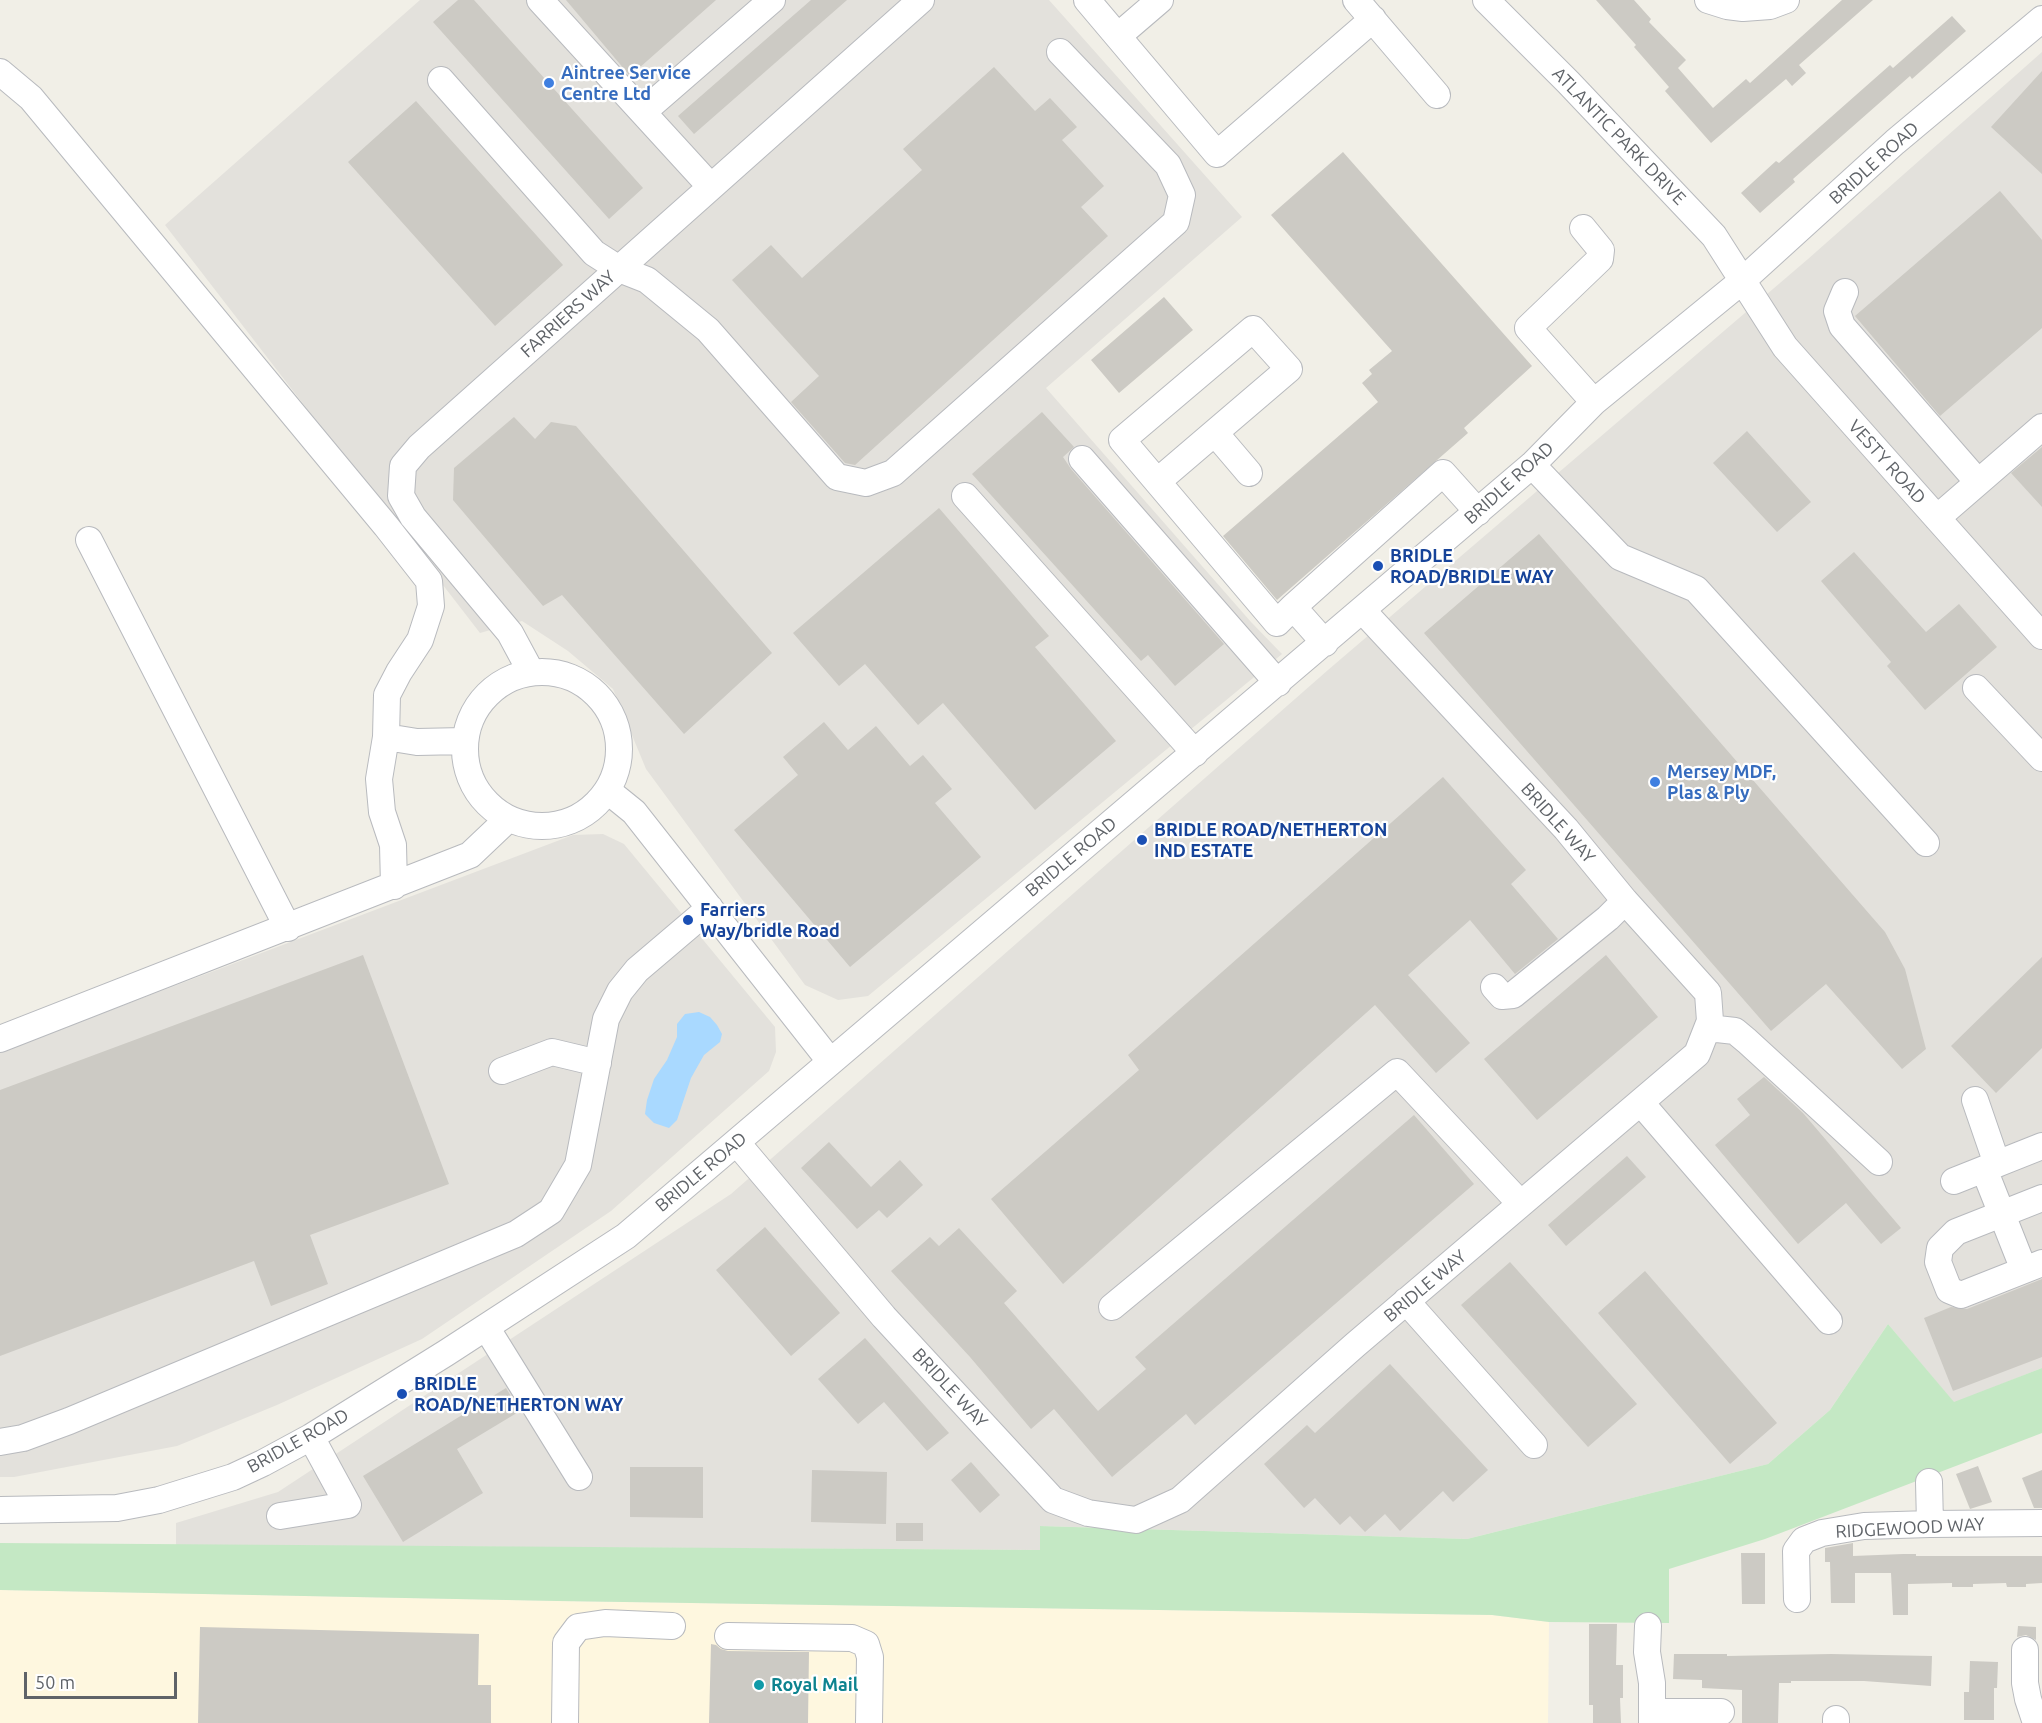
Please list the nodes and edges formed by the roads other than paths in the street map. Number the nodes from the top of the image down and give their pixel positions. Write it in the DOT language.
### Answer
graph roads {
  1 [pos="540,0"];
  2 [pos="772,0"];
  3 [pos="921,0"];
  4 [pos="1087,0"];
  5 [pos="1160,0"];
  6 [pos="1356,0"];
  7 [pos="1486,0"];
  8 [pos="1708,0"];
  9 [pos="1786,0"];
  10 [pos="1373,19"];
  11 [pos="2042,19"];
  12 [pos="1118,36"];
  13 [pos="1060,52"];
  14 [pos="0,72"];
  15 [pos="441,80"];
  16 [pos="1437,95"];
  17 [pos="643,112"];
  18 [pos="711,187"];
  19 [pos="1583,228"];
  20 [pos="619,269"];
  21 [pos="1742,281"];
  22 [pos="1845,292"];
  23 [pos="1594,402"];
  24 [pos="2042,427"];
  25 [pos="1215,433"];
  26 [pos="1083,459"];
  27 [pos="1532,465"];
  28 [pos="1249,474"];
  29 [pos="1158,481"];
  30 [pos="1978,482"];
  31 [pos="965,496"];
  32 [pos="1478,512"];
  33 [pos="1937,518"];
  34 [pos="89,540"];
  35 [pos="1293,607"];
  36 [pos="1363,611"];
  37 [pos="2042,636"];
  38 [pos="1325,643"];
  39 [pos="531,672"];
  40 [pos="1278,683"];
  41 [pos="1976,688"];
  42 [pos="386,737"];
  43 [pos="464,741"];
  44 [pos="2038,746"];
  45 [pos="1195,753"];
  46 [pos="608,791"];
  47 [pos="508,819"];
  48 [pos="1926,843"];
  49 [pos="394,886"];
  50 [pos="1625,901"];
  51 [pos="710,908"];
  52 [pos="288,928"];
  53 [pos="1494,987"];
  54 [pos="1708,1028"];
  55 [pos="0,1039"];
  56 [pos="830,1061"];
  57 [pos="598,1063"];
  58 [pos="502,1071"];
  59 [pos="1975,1100"];
  60 [pos="1641,1103"];
  61 [pos="737,1143"];
  62 [pos="2042,1146"];
  63 [pos="1878,1162"];
  64 [pos="1991,1166"];
  65 [pos="1954,1181"];
  66 [pos="2042,1198"];
  67 [pos="1520,1203"];
  68 [pos="2001,1215"];
  69 [pos="2033,1267"];
  70 [pos="1407,1301"];
  71 [pos="1112,1307"];
  72 [pos="1829,1322"];
  73 [pos="486,1327"];
  74 [pos="311,1437"];
  75 [pos="0,1442"];
  76 [pos="1534,1445"];
  77 [pos="579,1478"];
  78 [pos="1929,1482"];
  79 [pos="0,1510"];
  80 [pos="280,1516"];
  81 [pos="2042,1523"];
  82 [pos="1930,1524"];
  83 [pos="1797,1599"];
  84 [pos="672,1626"];
  85 [pos="1648,1626"];
  86 [pos="728,1636"];
  87 [pos="2025,1650"];
  88 [pos="1721,1712"];
  89 [pos="1652,1718"];
  90 [pos="565,1723"];
  91 [pos="869,1723"];
  92 [pos="2036,1723"];
  1 -- 17 [label="street"];
  2 -- 17 [label="street"];
  3 -- 18 [label="street, FARRIERS WAY"];
  4 -- 12 [label="street"];
  5 -- 12 [label="street"];
  6 -- 10 [label="street"];
  7 -- 21 [label="street, ATLANTIC PARK DRIVE"];
  8 -- 9 [label="street"];
  10 -- 12 [label="street"];
  10 -- 16 [label="street"];
  11 -- 21 [label="street, BRIDLE ROAD"];
  13 -- 20 [label="street"];
  14 -- 42 [label="street"];
  15 -- 20 [label="street"];
  17 -- 18 [label="street"];
  18 -- 20 [label="street, FARRIERS WAY"];
  19 -- 23 [label="street"];
  20 -- 39 [label="street, FARRIERS WAY"];
  21 -- 23 [label="street, BRIDLE ROAD"];
  21 -- 33 [label="street, VESTY ROAD"];
  22 -- 30 [label="street"];
  23 -- 27 [label="street, BRIDLE ROAD"];
  24 -- 30 [label="street"];
  25 -- 28 [label="street"];
  25 -- 29 [label="street"];
  25 -- 29 [label="street"];
  26 -- 40 [label="street"];
  27 -- 32 [label="street, BRIDLE ROAD"];
  27 -- 48 [label="street"];
  29 -- 35 [label="street"];
  30 -- 33 [label="street"];
  31 -- 45 [label="street"];
  32 -- 35 [label="street"];
  32 -- 36 [label="street, BRIDLE ROAD"];
  33 -- 37 [label="street, VESTY ROAD"];
  34 -- 52 [label="street"];
  35 -- 38 [label="street"];
  36 -- 38 [label="street, BRIDLE ROAD"];
  36 -- 50 [label="street, BRIDLE WAY"];
  38 -- 40 [label="street, BRIDLE ROAD"];
  39 -- 43 [label="street"];
  39 -- 46 [label="street"];
  40 -- 45 [label="street, BRIDLE ROAD"];
  41 -- 44 [label="street"];
  42 -- 43 [label="street"];
  42 -- 49 [label="street"];
  43 -- 47 [label="street"];
  45 -- 56 [label="street, BRIDLE ROAD"];
  46 -- 47 [label="street"];
  46 -- 51 [label="street"];
  47 -- 49 [label="street"];
  49 -- 52 [label="street"];
  50 -- 53 [label="street"];
  50 -- 54 [label="street, BRIDLE WAY"];
  51 -- 56 [label="street"];
  51 -- 57 [label="street"];
  52 -- 55 [label="street"];
  54 -- 60 [label="street, BRIDLE WAY"];
  54 -- 63 [label="street"];
  56 -- 61 [label="street, BRIDLE ROAD"];
  57 -- 58 [label="street"];
  57 -- 75 [label="street"];
  59 -- 64 [label="street"];
  60 -- 67 [label="street, BRIDLE WAY"];
  60 -- 72 [label="street"];
  61 -- 70 [label="street, BRIDLE WAY"];
  61 -- 73 [label="street, BRIDLE ROAD"];
  62 -- 64 [label="street"];
  64 -- 65 [label="street"];
  64 -- 68 [label="street"];
  66 -- 68 [label="street"];
  67 -- 70 [label="street, BRIDLE WAY"];
  67 -- 71 [label="street"];
  68 -- 69 [label="street"];
  68 -- 69 [label="street"];
  70 -- 76 [label="street"];
  73 -- 74 [label="street, BRIDLE ROAD"];
  73 -- 77 [label="street"];
  74 -- 79 [label="street, BRIDLE ROAD"];
  74 -- 80 [label="street"];
  78 -- 82 [label="street"];
  81 -- 82 [label="street, RIDGEWOOD WAY"];
  82 -- 83 [label="street, RIDGEWOOD WAY"];
  84 -- 90 [label="street"];
  85 -- 89 [label="street"];
  86 -- 91 [label="street"];
  87 -- 92 [label="street"];
  88 -- 89 [label="street"];
}
